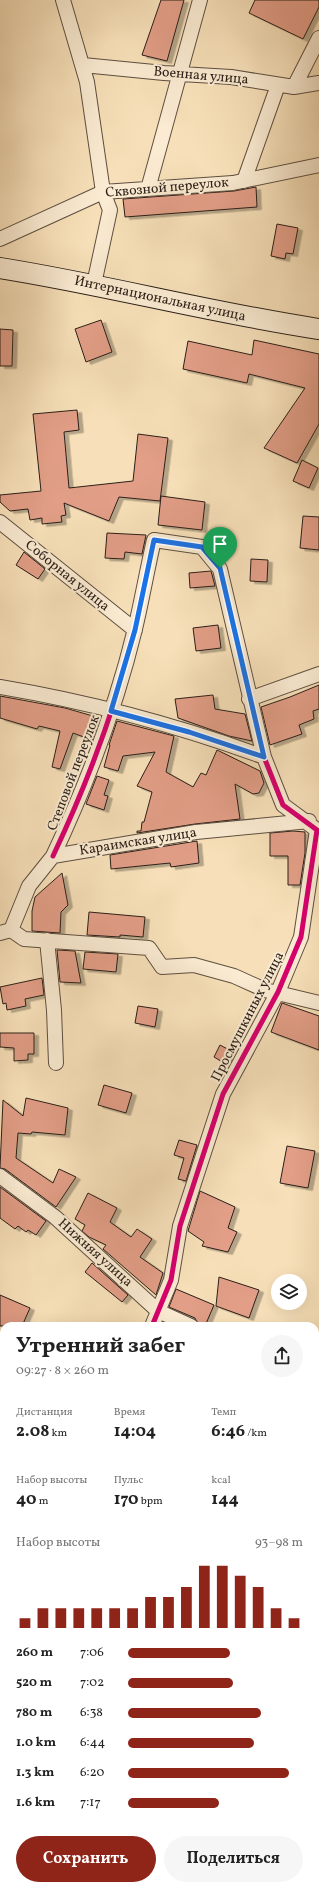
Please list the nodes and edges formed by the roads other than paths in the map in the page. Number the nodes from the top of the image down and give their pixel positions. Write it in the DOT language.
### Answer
graph roads {
  1 [pos="63,0"];
  2 [pos="200,0"];
  3 [pos="319,38"];
  4 [pos="83,65"];
  5 [pos="180,74"];
  6 [pos="319,84"];
  7 [pos="278,85"];
  8 [pos="294,87"];
  9 [pos="319,165"];
  10 [pos="244,181"];
  11 [pos="148,189"];
  12 [pos="103,192"];
  13 [pos="0,239"];
  14 [pos="0,268"];
  15 [pos="94,284"];
  16 [pos="319,329"];
  17 [pos="0,522"];
  18 [pos="220,568"];
  19 [pos="135,630"];
  20 [pos="319,674"];
  21 [pos="0,687"];
  22 [pos="250,699"];
  23 [pos="111,711"];
  24 [pos="264,757"];
  25 [pos="319,820"];
  26 [pos="305,822"];
  27 [pos="53,856"];
  28 [pos="5,932"];
  29 [pos="47,940"];
  30 [pos="278,992"];
  31 [pos="319,1003"];
  32 [pos="56,1063"];
  33 [pos="0,1176"];
  34 [pos="158,1311"];
  35 [pos="154,1322"];
  36 [pos="182,1322"];
  1 -- 4 [label="street"];
  2 -- 5 [label="street"];
  3 -- 8 [label="street"];
  4 -- 5 [label="street, Военная улица"];
  4 -- 12 [label="street"];
  5 -- 7 [label="street, Военная улица"];
  5 -- 11 [label="street"];
  6 -- 8 [label="street, Военная улица"];
  7 -- 8 [label="street, Военная улица"];
  7 -- 10 [label="street"];
  9 -- 10 [label="street, Сквозной переулок"];
  10 -- 11 [label="street, Сквозной переулок"];
  11 -- 12 [label="street, Сквозной переулок"];
  12 -- 13 [label="street, Сквозной переулок"];
  12 -- 15 [label="street"];
  14 -- 15 [label="main road, Интернациональная улица"];
  15 -- 16 [label="main road, Интернациональная улица"];
  17 -- 19 [label="street, Соборная улица"];
  18 -- 19 [label="street, Степовой переулок"];
  18 -- 22 [label="street, Просмушкиных улица"];
  19 -- 23 [label="street, Степовой переулок"];
  20 -- 22 [label="street"];
  21 -- 23 [label="street"];
  22 -- 24 [label="street, Просмушкиных улица"];
  23 -- 24 [label="street"];
  23 -- 27 [label="street, Степовой переулок"];
  24 -- 26 [label="street, Просмушкиных улица"];
  25 -- 26 [label="street, Караимская улица"];
  26 -- 27 [label="street, Караимская улица"];
  26 -- 30 [label="street, Просмушкиных улица"];
  27 -- 28 [label="street"];
  28 -- 29 [label="street"];
  29 -- 30 [label="street"];
  29 -- 32 [label="street"];
  30 -- 31 [label="street"];
  30 -- 34 [label="street, Просмушкиных улица"];
  33 -- 34 [label="street, Нижняя улица"];
  34 -- 35 [label="street, Просмушкиных улица"];
  34 -- 36 [label="street, Нижняя улица"];
}
